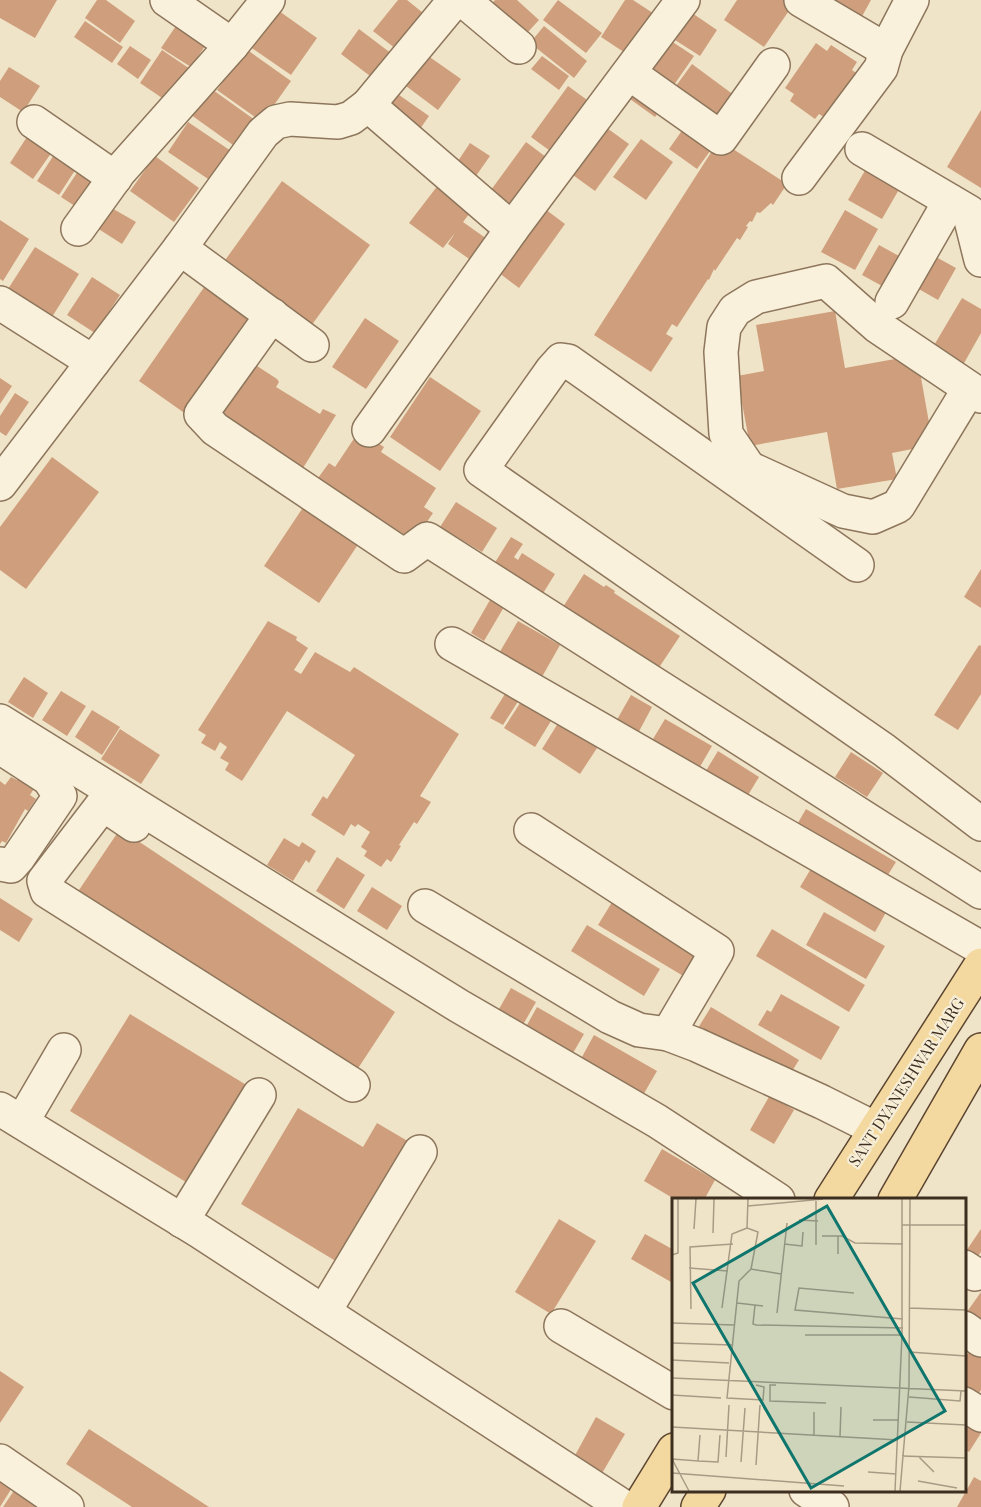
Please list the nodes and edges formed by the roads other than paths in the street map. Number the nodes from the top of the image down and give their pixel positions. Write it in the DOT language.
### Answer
graph roads {
  1 [pos="167,0"];
  2 [pos="268,0"];
  3 [pos="455,0"];
  4 [pos="463,0"];
  5 [pos="683,0"];
  6 [pos="801,0"];
  7 [pos="912,0"];
  8 [pos="232,45"];
  9 [pos="519,47"];
  10 [pos="886,50"];
  11 [pos="773,65"];
  12 [pos="629,73"];
  13 [pos="368,105"];
  14 [pos="34,122"];
  15 [pos="862,148"];
  16 [pos="115,178"];
  17 [pos="799,178"];
  18 [pos="950,201"];
  19 [pos="78,229"];
  20 [pos="512,230"];
  21 [pos="180,248"];
  22 [pos="981,260"];
  23 [pos="892,302"];
  24 [pos="0,303"];
  25 [pos="272,315"];
  26 [pos="312,345"];
  27 [pos="93,362"];
  28 [pos="975,393"];
  29 [pos="369,430"];
  30 [pos="6,464"];
  31 [pos="857,565"];
  32 [pos="453,644"];
  33 [pos="0,721"];
  34 [pos="0,748"];
  35 [pos="981,824"];
  36 [pos="531,830"];
  37 [pos="212,853"];
  38 [pos="0,864"];
  39 [pos="981,892"];
  40 [pos="425,906"];
  41 [pos="981,948"];
  42 [pos="981,965"];
  43 [pos="668,1034"];
  44 [pos="64,1050"];
  45 [pos="978,1061"];
  46 [pos="354,1085"];
  47 [pos="265,1099"];
  48 [pos="11,1116"];
  49 [pos="876,1129"];
  50 [pos="420,1152"];
  51 [pos="775,1198"];
  52 [pos="832,1198"];
  53 [pos="896,1198"];
  54 [pos="190,1226"];
  55 [pos="324,1312"];
  56 [pos="561,1326"];
  57 [pos="966,1330"];
  58 [pos="981,1341"];
  59 [pos="672,1392"];
  60 [pos="966,1405"];
  61 [pos="981,1415"];
  62 [pos="672,1453"];
  63 [pos="0,1461"];
  64 [pos="708,1492"];
  65 [pos="808,1492"];
  66 [pos="67,1507"];
  67 [pos="624,1507"];
  68 [pos="639,1507"];
  69 [pos="698,1507"];
  70 [pos="832,1507"];
  1 -- 8 [label="street"];
  2 -- 8 [label="street"];
  3 -- 13 [label="street"];
  4 -- 9 [label="street"];
  5 -- 12 [label="street"];
  6 -- 10 [label="street"];
  7 -- 10 [label="street"];
  8 -- 16 [label="street"];
  10 -- 17 [label="street"];
  11 -- 12 [label="street"];
  12 -- 20 [label="street"];
  13 -- 20 [label="street"];
  13 -- 21 [label="street"];
  14 -- 16 [label="street"];
  15 -- 18 [label="street"];
  16 -- 19 [label="street"];
  18 -- 22 [label="street"];
  18 -- 23 [label="street"];
  20 -- 29 [label="street"];
  21 -- 25 [label="street"];
  21 -- 27 [label="street"];
  24 -- 27 [label="street"];
  25 -- 26 [label="street"];
  25 -- 39 [label="street"];
  27 -- 30 [label="street"];
  28 -- 28 [label="street"];
  31 -- 35 [label="street"];
  32 -- 41 [label="street"];
  33 -- 37 [label="street"];
  34 -- 38 [label="street"];
  36 -- 43 [label="street"];
  37 -- 46 [label="street"];
  37 -- 51 [label="street"];
  40 -- 43 [label="street"];
  42 -- 49 [label="main road, SANT DYANESHWAR MARG"];
  43 -- 49 [label="street"];
  44 -- 48 [label="street"];
  45 -- 53 [label="main road"];
  47 -- 54 [label="street"];
  48 -- 54 [label="street"];
  49 -- 52 [label="main road, SANT DYANESHWAR MARG"];
  50 -- 55 [label="street"];
  54 -- 55 [label="street"];
  55 -- 67 [label="street"];
  56 -- 59 [label="street"];
  57 -- 58 [label="street"];
  60 -- 61 [label="street"];
  62 -- 68 [label="main road"];
  63 -- 66 [label="street"];
  64 -- 69 [label="main road"];
  65 -- 70 [label="street"];
}
